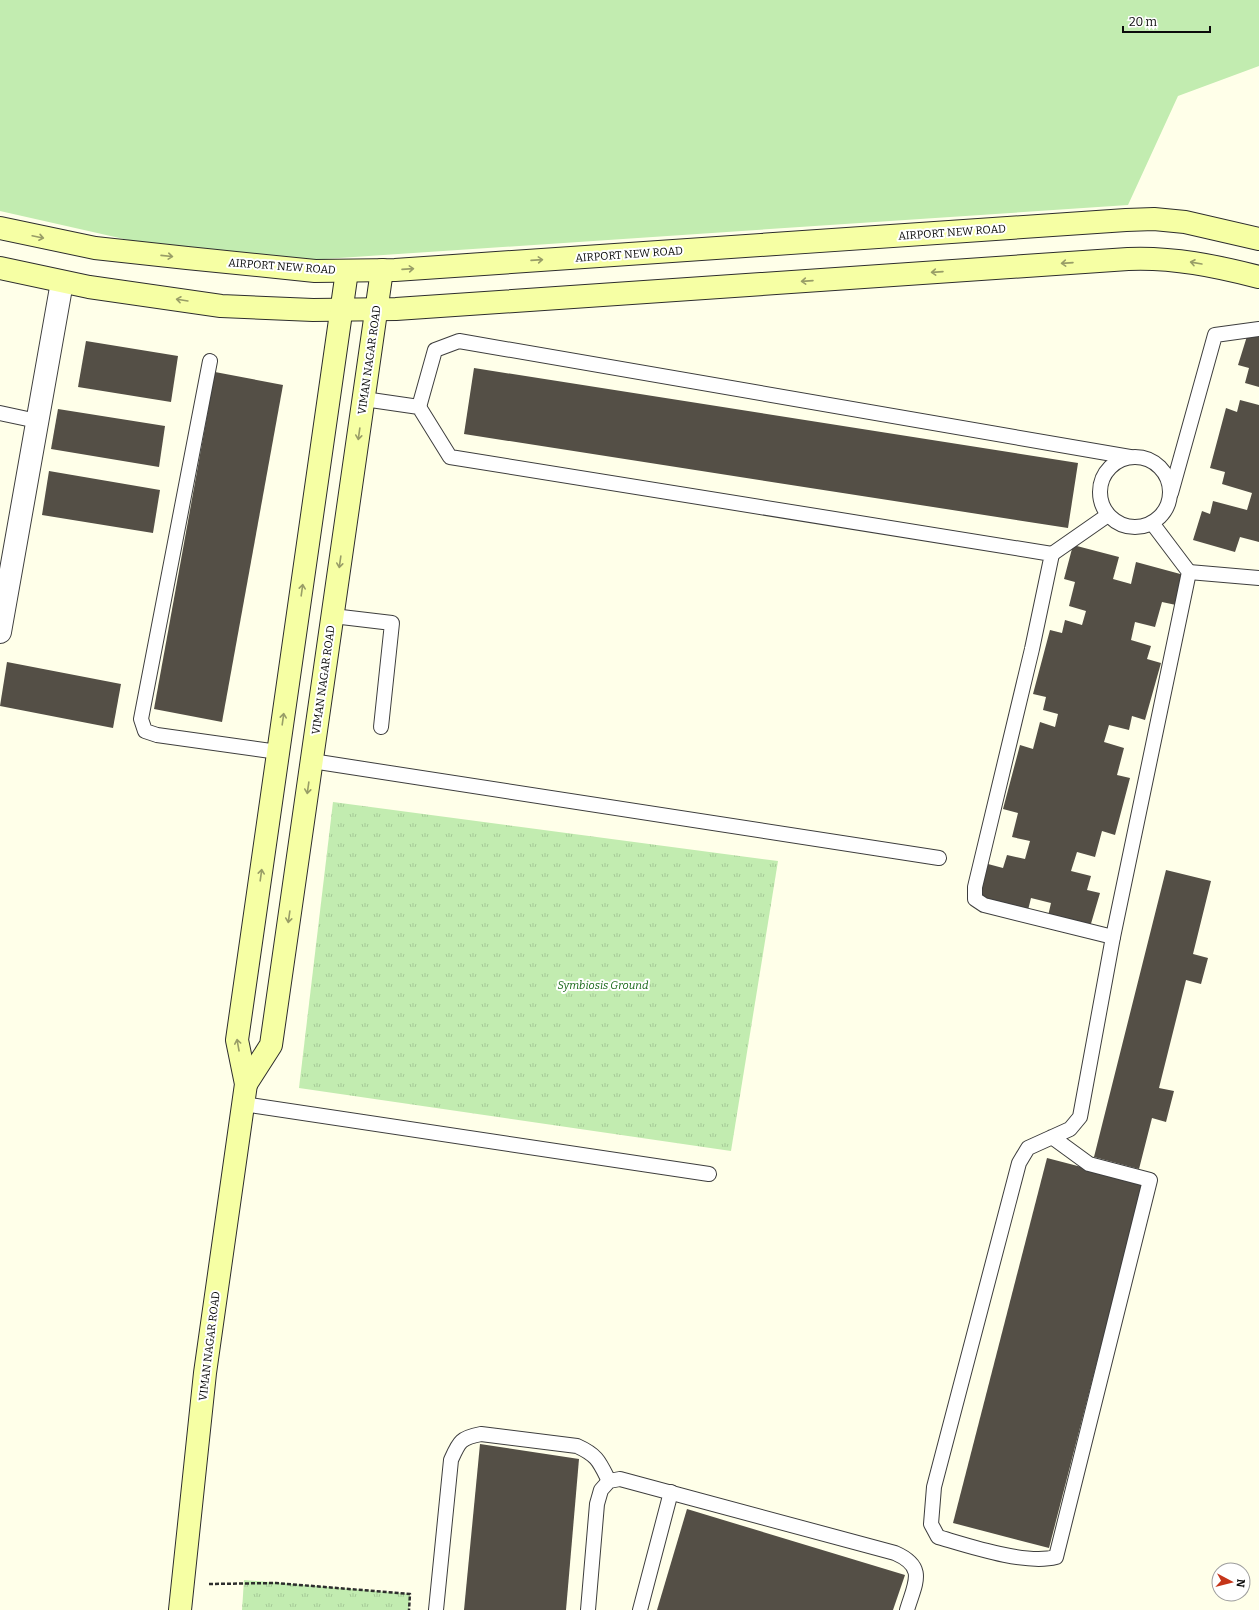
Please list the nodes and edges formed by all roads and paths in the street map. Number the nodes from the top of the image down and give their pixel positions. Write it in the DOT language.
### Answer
graph roads {
  1 [pos="0,228"];
  2 [pos="1259,239"];
  3 [pos="0,268"];
  4 [pos="347,270"];
  5 [pos="382,270"];
  6 [pos="1259,277"];
  7 [pos="62,282"];
  8 [pos="377,309"];
  9 [pos="342,310"];
  10 [pos="1259,329"];
  11 [pos="210,361"];
  12 [pos="364,399"];
  13 [pos="419,407"];
  14 [pos="0,413"];
  15 [pos="37,421"];
  16 [pos="1130,457"];
  17 [pos="1168,505"];
  18 [pos="1108,515"];
  19 [pos="1152,523"];
  20 [pos="7,552"];
  21 [pos="1052,554"];
  22 [pos="1189,572"];
  23 [pos="1259,578"];
  24 [pos="333,616"];
  25 [pos="0,632"];
  26 [pos="381,727"];
  27 [pos="278,752"];
  28 [pos="312,761"];
  29 [pos="939,858"];
  30 [pos="1113,938"];
  31 [pos="244,1094"];
  32 [pos="1052,1137"];
  33 [pos="709,1174"];
  34 [pos="609,1481"];
  35 [pos="671,1492"];
  36 [pos="208,1590"];
  37 [pos="180,1610"];
  38 [pos="409,1610"];
  39 [pos="436,1610"];
  40 [pos="588,1610"];
  41 [pos="640,1610"];
  42 [pos="906,1610"];
  1 -- 4 [label="main road, AIRPORT NEW ROAD, one-way"];
  5 -- 2 [label="main road, AIRPORT NEW ROAD, one-way"];
  3 -- 7 [label="main road"];
  4 -- 5 [label="main road, AIRPORT NEW ROAD"];
  4 -- 9 [label="main road, VIMAN NAGAR ROAD"];
  5 -- 8 [label="main road, VIMAN NAGAR ROAD"];
  6 -- 8 [label="main road, one-way"];
  9 -- 7 [label="main road, one-way"];
  7 -- 15 [label="street"];
  8 -- 9 [label="main road"];
  8 -- 12 [label="main road, VIMAN NAGAR ROAD"];
  27 -- 9 [label="main road, VIMAN NAGAR ROAD, one-way"];
  10 -- 17 [label="lane"];
  11 -- 27 [label="lane"];
  12 -- 13 [label="lane"];
  12 -- 24 [label="main road, VIMAN NAGAR ROAD, one-way"];
  13 -- 16 [label="lane"];
  13 -- 21 [label="lane"];
  14 -- 15 [label="lane"];
  15 -- 20 [label="street"];
  16 -- 17 [label="lane"];
  16 -- 18 [label="lane"];
  17 -- 19 [label="lane"];
  18 -- 19 [label="lane"];
  18 -- 21 [label="lane"];
  19 -- 22 [label="lane"];
  20 -- 25 [label="street"];
  21 -- 30 [label="lane"];
  22 -- 23 [label="lane"];
  22 -- 30 [label="lane"];
  24 -- 26 [label="lane"];
  24 -- 28 [label="main road, VIMAN NAGAR ROAD"];
  31 -- 27 [label="main road, VIMAN NAGAR ROAD, one-way"];
  28 -- 29 [label="lane"];
  28 -- 31 [label="main road, VIMAN NAGAR ROAD, one-way"];
  30 -- 32 [label="lane"];
  31 -- 33 [label="lane"];
  31 -- 37 [label="main road, VIMAN NAGAR ROAD"];
  32 -- 32 [label="lane"];
  34 -- 35 [label="lane"];
  34 -- 39 [label="lane"];
  34 -- 40 [label="lane"];
  35 -- 41 [label="lane"];
  35 -- 42 [label="lane"];
  36 -- 38 [label="path"];
}
